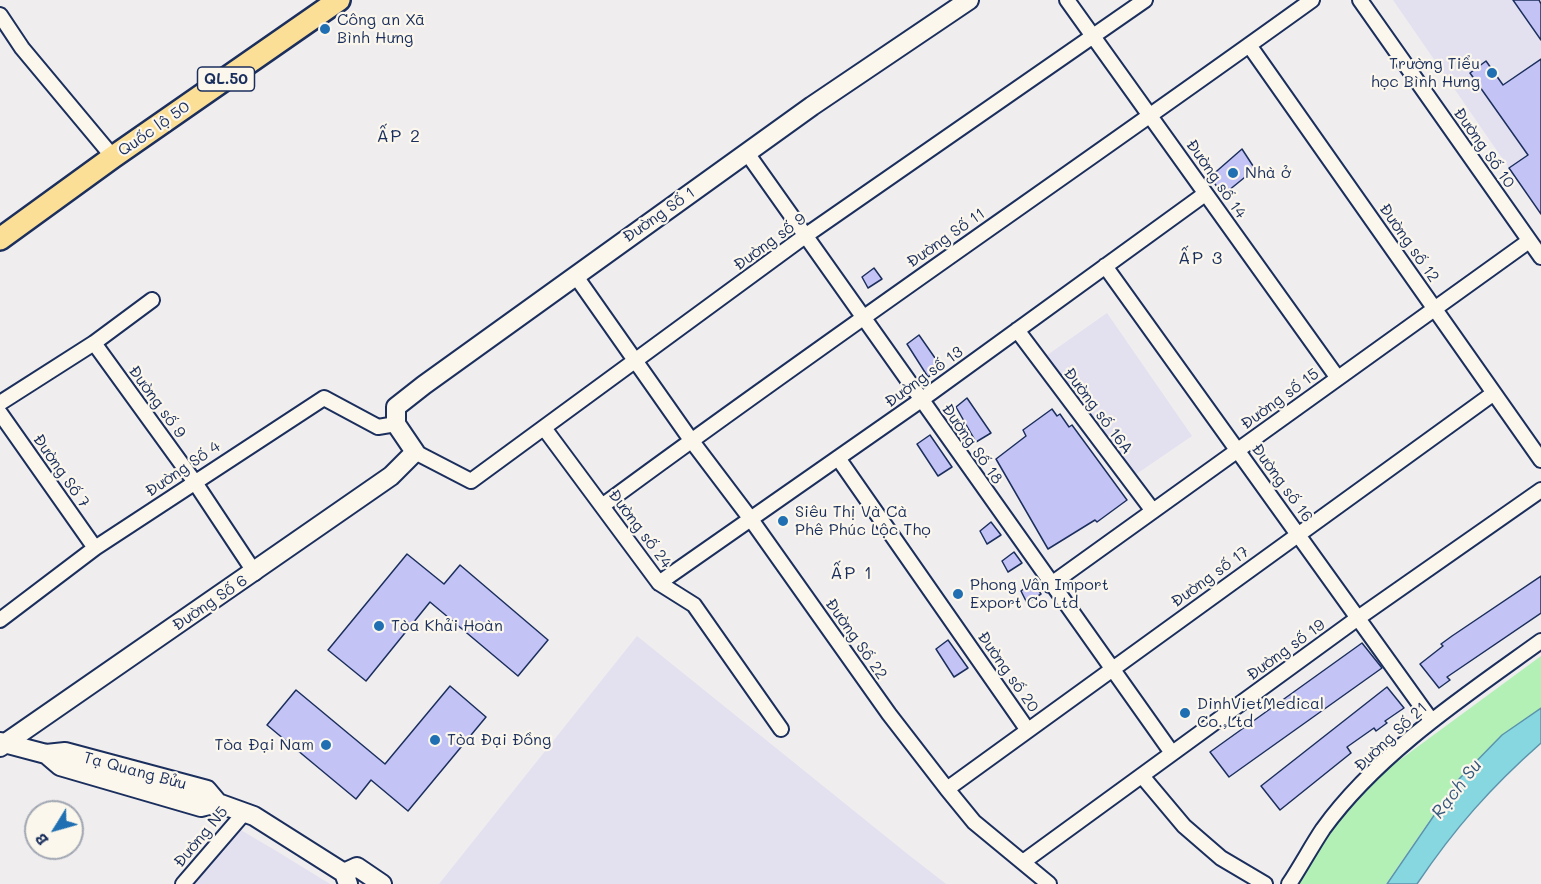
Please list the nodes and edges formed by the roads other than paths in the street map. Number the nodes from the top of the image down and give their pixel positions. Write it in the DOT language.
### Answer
graph roads {
  1 [pos="339,0"];
  2 [pos="969,0"];
  3 [pos="1067,0"];
  4 [pos="1145,0"];
  5 [pos="1312,0"];
  6 [pos="1360,0"];
  7 [pos="0,15"];
  8 [pos="1095,36"];
  9 [pos="1250,45"];
  10 [pos="1151,116"];
  11 [pos="747,153"];
  12 [pos="113,157"];
  13 [pos="1205,194"];
  14 [pos="805,236"];
  15 [pos="0,239"];
  16 [pos="1529,241"];
  17 [pos="1541,256"];
  18 [pos="1105,267"];
  19 [pos="574,275"];
  20 [pos="152,300"];
  21 [pos="1434,308"];
  22 [pos="862,316"];
  23 [pos="1017,330"];
  24 [pos="94,343"];
  25 [pos="634,362"];
  26 [pos="1337,377"];
  27 [pos="1494,393"];
  28 [pos="921,400"];
  29 [pos="0,403"];
  30 [pos="0,413"];
  31 [pos="396,424"];
  32 [pos="544,428"];
  33 [pos="691,440"];
  34 [pos="1237,450"];
  35 [pos="415,452"];
  36 [pos="838,458"];
  37 [pos="1541,460"];
  38 [pos="195,481"];
  39 [pos="1541,490"];
  40 [pos="602,506"];
  41 [pos="1153,511"];
  42 [pos="750,518"];
  43 [pos="1298,534"];
  44 [pos="95,548"];
  45 [pos="255,573"];
  46 [pos="659,583"];
  47 [pos="1050,585"];
  48 [pos="3,613"];
  49 [pos="1358,618"];
  50 [pos="1541,640"];
  51 [pos="1111,669"];
  52 [pos="1431,720"];
  53 [pos="781,729"];
  54 [pos="1027,729"];
  55 [pos="1,744"];
  56 [pos="1172,753"];
  57 [pos="1142,776"];
  58 [pos="947,789"];
  59 [pos="245,812"];
  60 [pos="1023,862"];
  61 [pos="346,879"];
  62 [pos="183,884"];
  63 [pos="382,884"];
  64 [pos="1049,884"];
  65 [pos="1264,884"];
  66 [pos="1289,884"];
  1 -- 12 [label="main road, Quốc lộ 50 / QL.50"];
  2 -- 11 [label="street, Đường Số 1"];
  3 -- 8 [label="street, Đường số 14"];
  4 -- 8 [label="street, Đường số 9"];
  5 -- 9 [label="street, Đường Số 11"];
  6 -- 16 [label="street, Đường Số 10"];
  7 -- 12 [label="street"];
  8 -- 10 [label="street, Đường số 14"];
  8 -- 14 [label="street, Đường số 9"];
  9 -- 10 [label="street, Đường Số 11"];
  9 -- 21 [label="street, Đường số 12"];
  10 -- 13 [label="street, Đường số 14"];
  10 -- 22 [label="street, Đường Số 11"];
  11 -- 14 [label="street, Đường Số 18"];
  11 -- 19 [label="street, Đường Số 1"];
  12 -- 15 [label="main road, Quốc lộ 50 / QL.50"];
  13 -- 18 [label="street, Đường số 13"];
  13 -- 26 [label="street, Đường số 14"];
  14 -- 22 [label="street, Đường Số 18"];
  14 -- 25 [label="street, Đường số 9"];
  16 -- 17 [label="street, Đường Số 10"];
  16 -- 21 [label="street, Đường số 15"];
  18 -- 23 [label="street, Đường số 13"];
  18 -- 34 [label="street, Đường số 16"];
  19 -- 25 [label="street, Đường Số 22"];
  19 -- 31 [label="street, Đường Số 1"];
  20 -- 24 [label="street"];
  21 -- 26 [label="street, Đường số 15"];
  21 -- 27 [label="street, Đường số 12"];
  22 -- 28 [label="street, Đường Số 18"];
  22 -- 33 [label="street, Đường Số 11"];
  23 -- 28 [label="street, Đường số 13"];
  23 -- 41 [label="street, Đường số 16A"];
  24 -- 29 [label="street"];
  24 -- 38 [label="street, Đường số 9"];
  25 -- 32 [label="street, Đường số 9"];
  25 -- 33 [label="street, Đường Số 22"];
  26 -- 34 [label="street, Đường số 15"];
  27 -- 37 [label="street, Đường số 12"];
  27 -- 43 [label="street, Đường số 17"];
  28 -- 36 [label="street, Đường số 13"];
  28 -- 47 [label="street, Đường Số 18"];
  30 -- 44 [label="street, Đường Số 7"];
  31 -- 35 [label="street"];
  31 -- 38 [label="street, Đường Số 4"];
  32 -- 35 [label="street, Đường số 9"];
  32 -- 40 [label="street, Đường số 24"];
  33 -- 40 [label="street, Đường Số 11"];
  33 -- 42 [label="street, Đường Số 22"];
  34 -- 41 [label="street, Đường số 15"];
  34 -- 43 [label="street, Đường số 16"];
  35 -- 45 [label="street, Đường Số 6"];
  36 -- 42 [label="street, Đường số 13"];
  36 -- 54 [label="street, Đường số 20"];
  38 -- 44 [label="street, Đường Số 4"];
  38 -- 45 [label="street, Đường số 9"];
  39 -- 49 [label="street, Đường số 19"];
  40 -- 46 [label="street, Đường số 24"];
  41 -- 47 [label="street, Đường số 15"];
  42 -- 46 [label="street, Đường số 13"];
  42 -- 58 [label="street, Đường Số 22"];
  43 -- 49 [label="street, Đường số 16"];
  43 -- 51 [label="street, Đường số 17"];
  44 -- 48 [label="street, Đường Số 4"];
  45 -- 55 [label="street, Đường Số 6"];
  46 -- 53 [label="street, Đường số 24"];
  47 -- 51 [label="street, Đường Số 18"];
  49 -- 52 [label="street, Đường số 16"];
  49 -- 56 [label="street, Đường số 19"];
  50 -- 52 [label="street, Đường Số 21"];
  51 -- 54 [label="street, Đường số 17"];
  51 -- 56 [label="street, Đường Số 18"];
  52 -- 66 [label="street, Đường Số 21"];
  54 -- 58 [label="street, Đường số 17"];
  55 -- 59 [label="street, Tạ Quang Bửu"];
  56 -- 57 [label="street, Đường số 19"];
  57 -- 60 [label="street, Đường số 19"];
  57 -- 65 [label="street"];
  58 -- 60 [label="street, Đường Số 22"];
  59 -- 61 [label="street, Tạ Quang Bửu"];
  59 -- 62 [label="street, Đường N5"];
  60 -- 64 [label="street, Đường Số 22"];
  61 -- 63 [label="street, Tạ Quang Bửu"];
}
